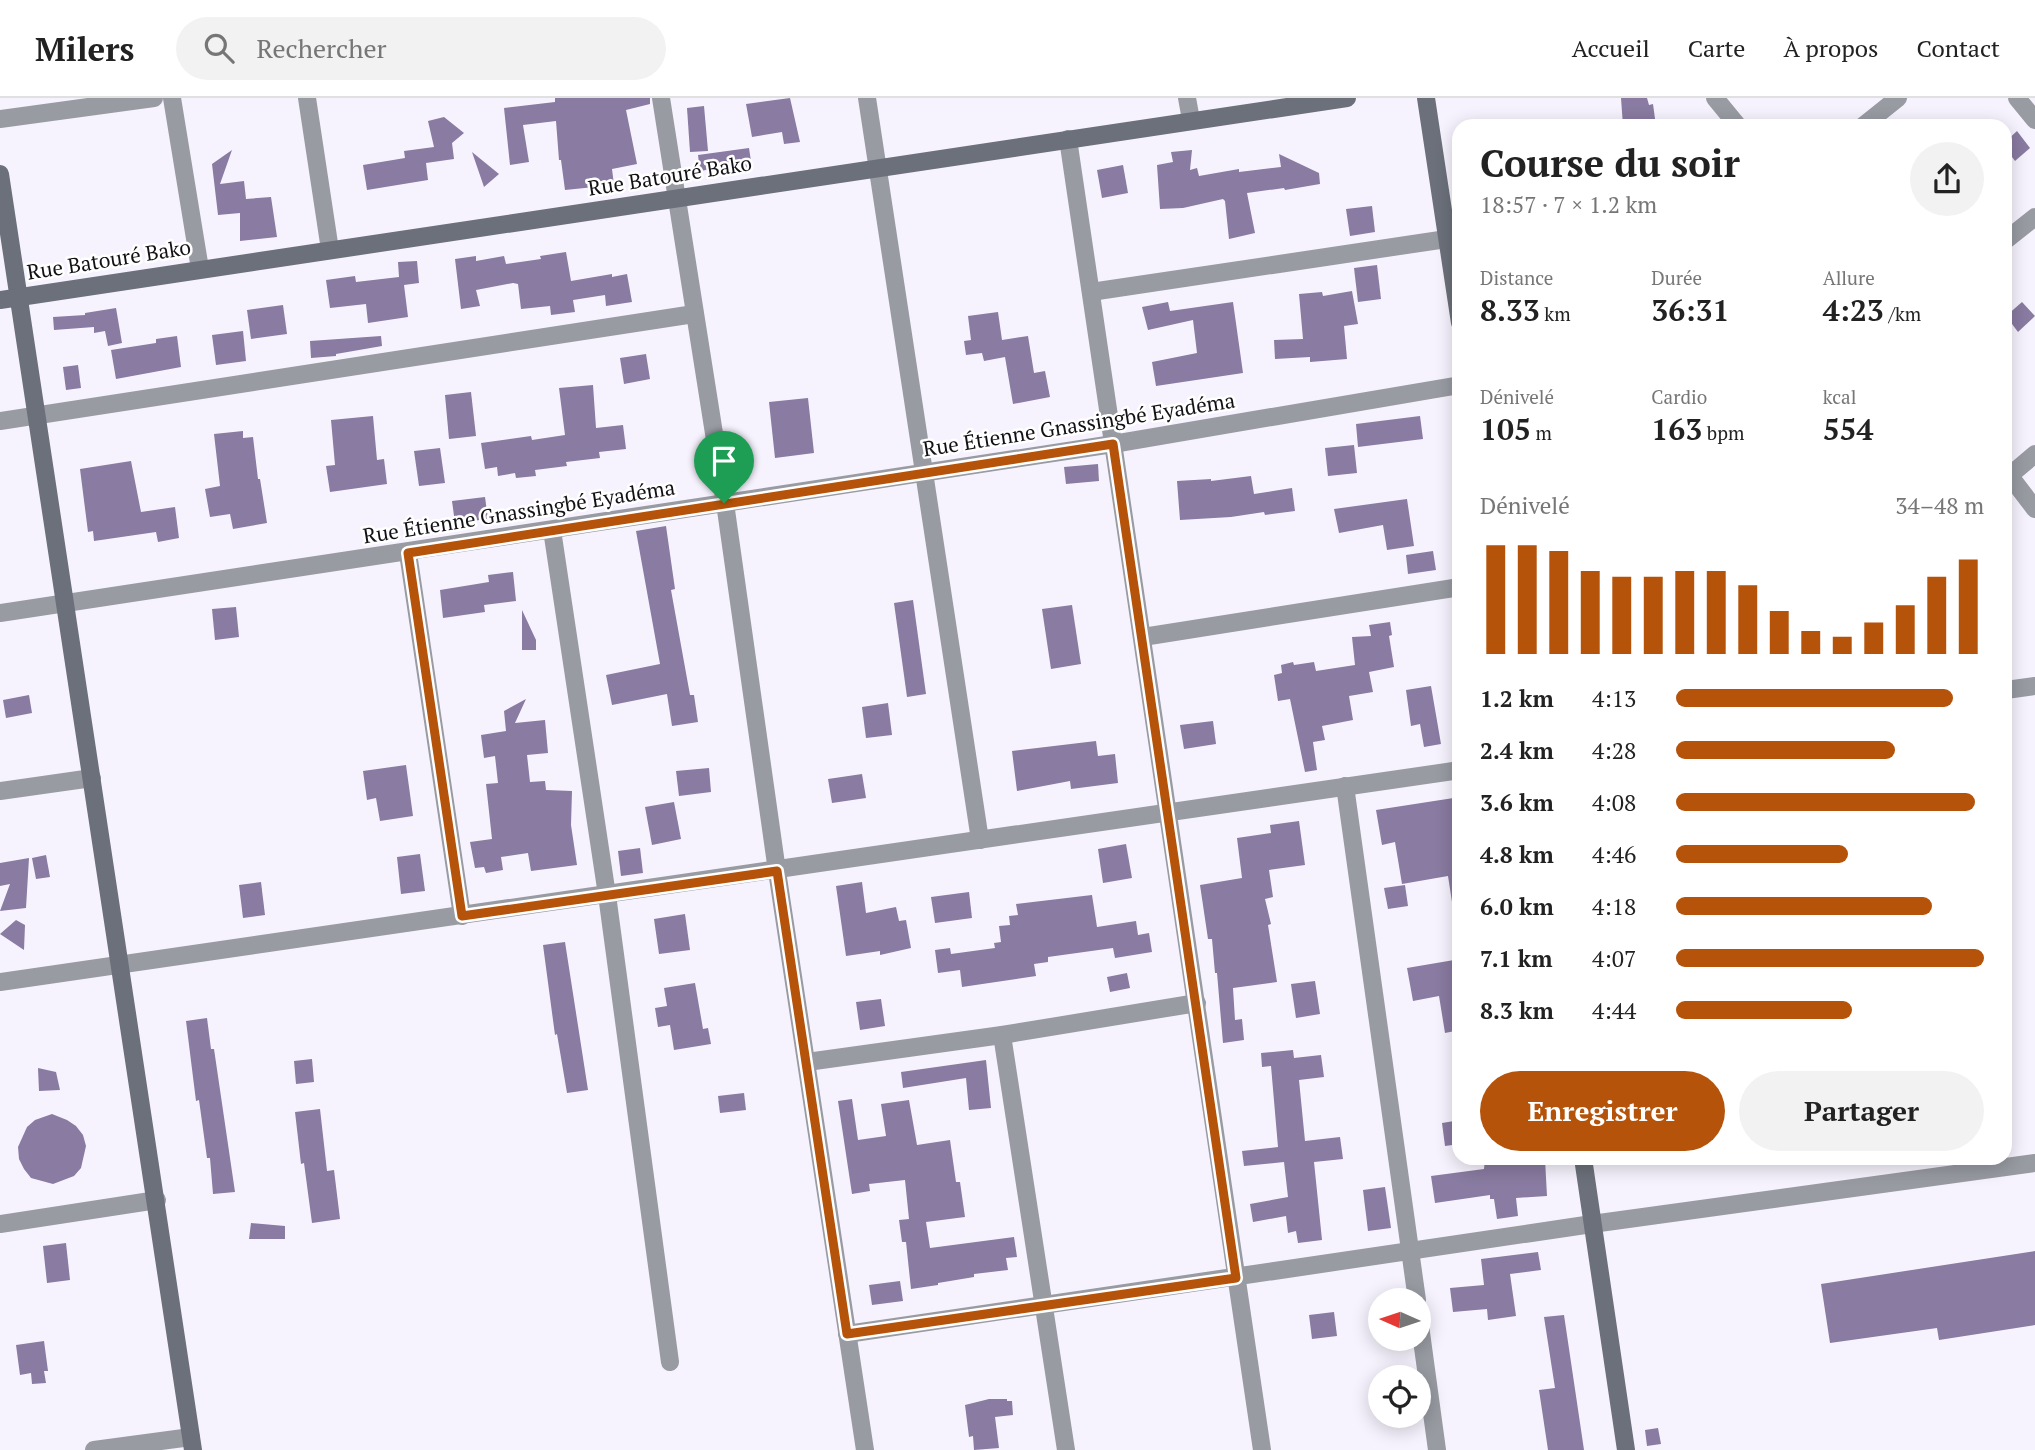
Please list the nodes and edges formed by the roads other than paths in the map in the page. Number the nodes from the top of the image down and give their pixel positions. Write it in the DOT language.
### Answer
graph roads {
  1 [pos="154,98"];
  2 [pos="172,98"];
  3 [pos="307,98"];
  4 [pos="661,98"];
  5 [pos="867,98"];
  6 [pos="1187,98"];
  7 [pos="1347,98"];
  8 [pos="1426,98"];
  9 [pos="1716,98"];
  10 [pos="1898,98"];
  11 [pos="2017,98"];
  12 [pos="0,119"];
  13 [pos="1732,119"];
  14 [pos="1872,119"];
  15 [pos="1191,120"];
  16 [pos="2035,120"];
  17 [pos="1068,139"];
  18 [pos="878,168"];
  19 [pos="0,174"];
  20 [pos="676,199"];
  21 [pos="2035,217"];
  22 [pos="1452,232"];
  23 [pos="2012,235"];
  24 [pos="1452,237"];
  25 [pos="330,250"];
  26 [pos="200,270"];
  27 [pos="1091,292"];
  28 [pos="19,297"];
  29 [pos="0,300"];
  30 [pos="694,314"];
  31 [pos="1452,386"];
  32 [pos="37,416"];
  33 [pos="0,421"];
  34 [pos="1113,444"];
  35 [pos="2035,454"];
  36 [pos="2012,470"];
  37 [pos="923,473"];
  38 [pos="2012,480"];
  39 [pos="724,503"];
  40 [pos="2035,509"];
  41 [pos="552,530"];
  42 [pos="408,553"];
  43 [pos="1452,588"];
  44 [pos="66,603"];
  45 [pos="0,613"];
  46 [pos="1143,637"];
  47 [pos="2035,686"];
  48 [pos="2012,689"];
  49 [pos="1452,772"];
  50 [pos="92,778"];
  51 [pos="1345,786"];
  52 [pos="0,791"];
  53 [pos="1168,812"];
  54 [pos="980,839"];
  55 [pos="777,871"];
  56 [pos="607,895"];
  57 [pos="462,916"];
  58 [pos="123,964"];
  59 [pos="0,982"];
  60 [pos="1197,1003"];
  61 [pos="1002,1035"];
  62 [pos="807,1062"];
  63 [pos="2035,1163"];
  64 [pos="2012,1164"];
  65 [pos="1584,1165"];
  66 [pos="1992,1165"];
  67 [pos="1950,1167"];
  68 [pos="157,1200"];
  69 [pos="0,1223"];
  70 [pos="1592,1224"];
  71 [pos="1410,1252"];
  72 [pos="1236,1278"];
  73 [pos="1415,1288"];
  74 [pos="1044,1306"];
  75 [pos="847,1334"];
  76 [pos="1424,1351"];
  77 [pos="670,1362"];
  78 [pos="192,1443"];
  79 [pos="94,1450"];
  80 [pos="865,1450"];
  81 [pos="1066,1450"];
  82 [pos="1262,1450"];
  83 [pos="1437,1450"];
  84 [pos="1626,1450"];
  1 -- 12 [label="street"];
  2 -- 26 [label="street"];
  3 -- 25 [label="street"];
  4 -- 20 [label="street"];
  5 -- 18 [label="street"];
  6 -- 15 [label="street"];
  7 -- 15 [label="street, Rue Batouré Bako"];
  8 -- 22 [label="street"];
  9 -- 13 [label="street"];
  10 -- 14 [label="street"];
  11 -- 16 [label="street"];
  15 -- 17 [label="street, Rue Batouré Bako"];
  17 -- 18 [label="street, Rue Batouré Bako"];
  17 -- 27 [label="street"];
  18 -- 20 [label="street, Rue Batouré Bako"];
  18 -- 37 [label="street"];
  19 -- 28 [label="street"];
  20 -- 25 [label="street, Rue Batouré Bako"];
  20 -- 30 [label="street"];
  21 -- 23 [label="street"];
  24 -- 27 [label="street"];
  25 -- 26 [label="street, Rue Batouré Bako"];
  26 -- 28 [label="street, Rue Batouré Bako"];
  27 -- 34 [label="street"];
  28 -- 29 [label="street, Rue Batouré Bako"];
  28 -- 32 [label="street"];
  30 -- 32 [label="street"];
  30 -- 39 [label="street"];
  31 -- 34 [label="street, Rue Étienne Gnassingbé Eyadéma"];
  32 -- 33 [label="street"];
  32 -- 44 [label="street"];
  34 -- 37 [label="street, Rue Étienne Gnassingbé Eyadéma"];
  34 -- 46 [label="street"];
  35 -- 36 [label="street"];
  37 -- 39 [label="street, Rue Étienne Gnassingbé Eyadéma"];
  37 -- 54 [label="street"];
  38 -- 40 [label="street"];
  39 -- 41 [label="street, Rue Étienne Gnassingbé Eyadéma"];
  39 -- 55 [label="street"];
  41 -- 42 [label="street, Rue Étienne Gnassingbé Eyadéma"];
  41 -- 56 [label="street"];
  42 -- 44 [label="street, Rue Étienne Gnassingbé Eyadéma"];
  42 -- 57 [label="street"];
  43 -- 46 [label="street"];
  44 -- 45 [label="street, Rue Étienne Gnassingbé Eyadéma"];
  44 -- 50 [label="street"];
  46 -- 53 [label="street"];
  47 -- 48 [label="street"];
  49 -- 51 [label="street"];
  50 -- 52 [label="street"];
  50 -- 58 [label="street"];
  51 -- 53 [label="street"];
  51 -- 71 [label="street"];
  53 -- 54 [label="street"];
  53 -- 60 [label="street"];
  54 -- 55 [label="street"];
  55 -- 56 [label="street"];
  55 -- 62 [label="street"];
  56 -- 57 [label="street"];
  56 -- 77 [label="street"];
  57 -- 58 [label="street"];
  58 -- 59 [label="street"];
  58 -- 68 [label="street"];
  60 -- 61 [label="street"];
  60 -- 72 [label="street"];
  61 -- 62 [label="street"];
  61 -- 74 [label="street"];
  62 -- 75 [label="street"];
  63 -- 64 [label="street"];
  65 -- 70 [label="street"];
  66 -- 67 [label="street"];
  67 -- 70 [label="street"];
  68 -- 69 [label="street"];
  68 -- 78 [label="street"];
  70 -- 71 [label="street"];
  70 -- 84 [label="street"];
  71 -- 72 [label="street"];
  71 -- 73 [label="street"];
  72 -- 74 [label="street"];
  72 -- 82 [label="street"];
  74 -- 75 [label="street"];
  74 -- 81 [label="street"];
  75 -- 80 [label="street"];
  76 -- 83 [label="street"];
  78 -- 79 [label="street"];
}
